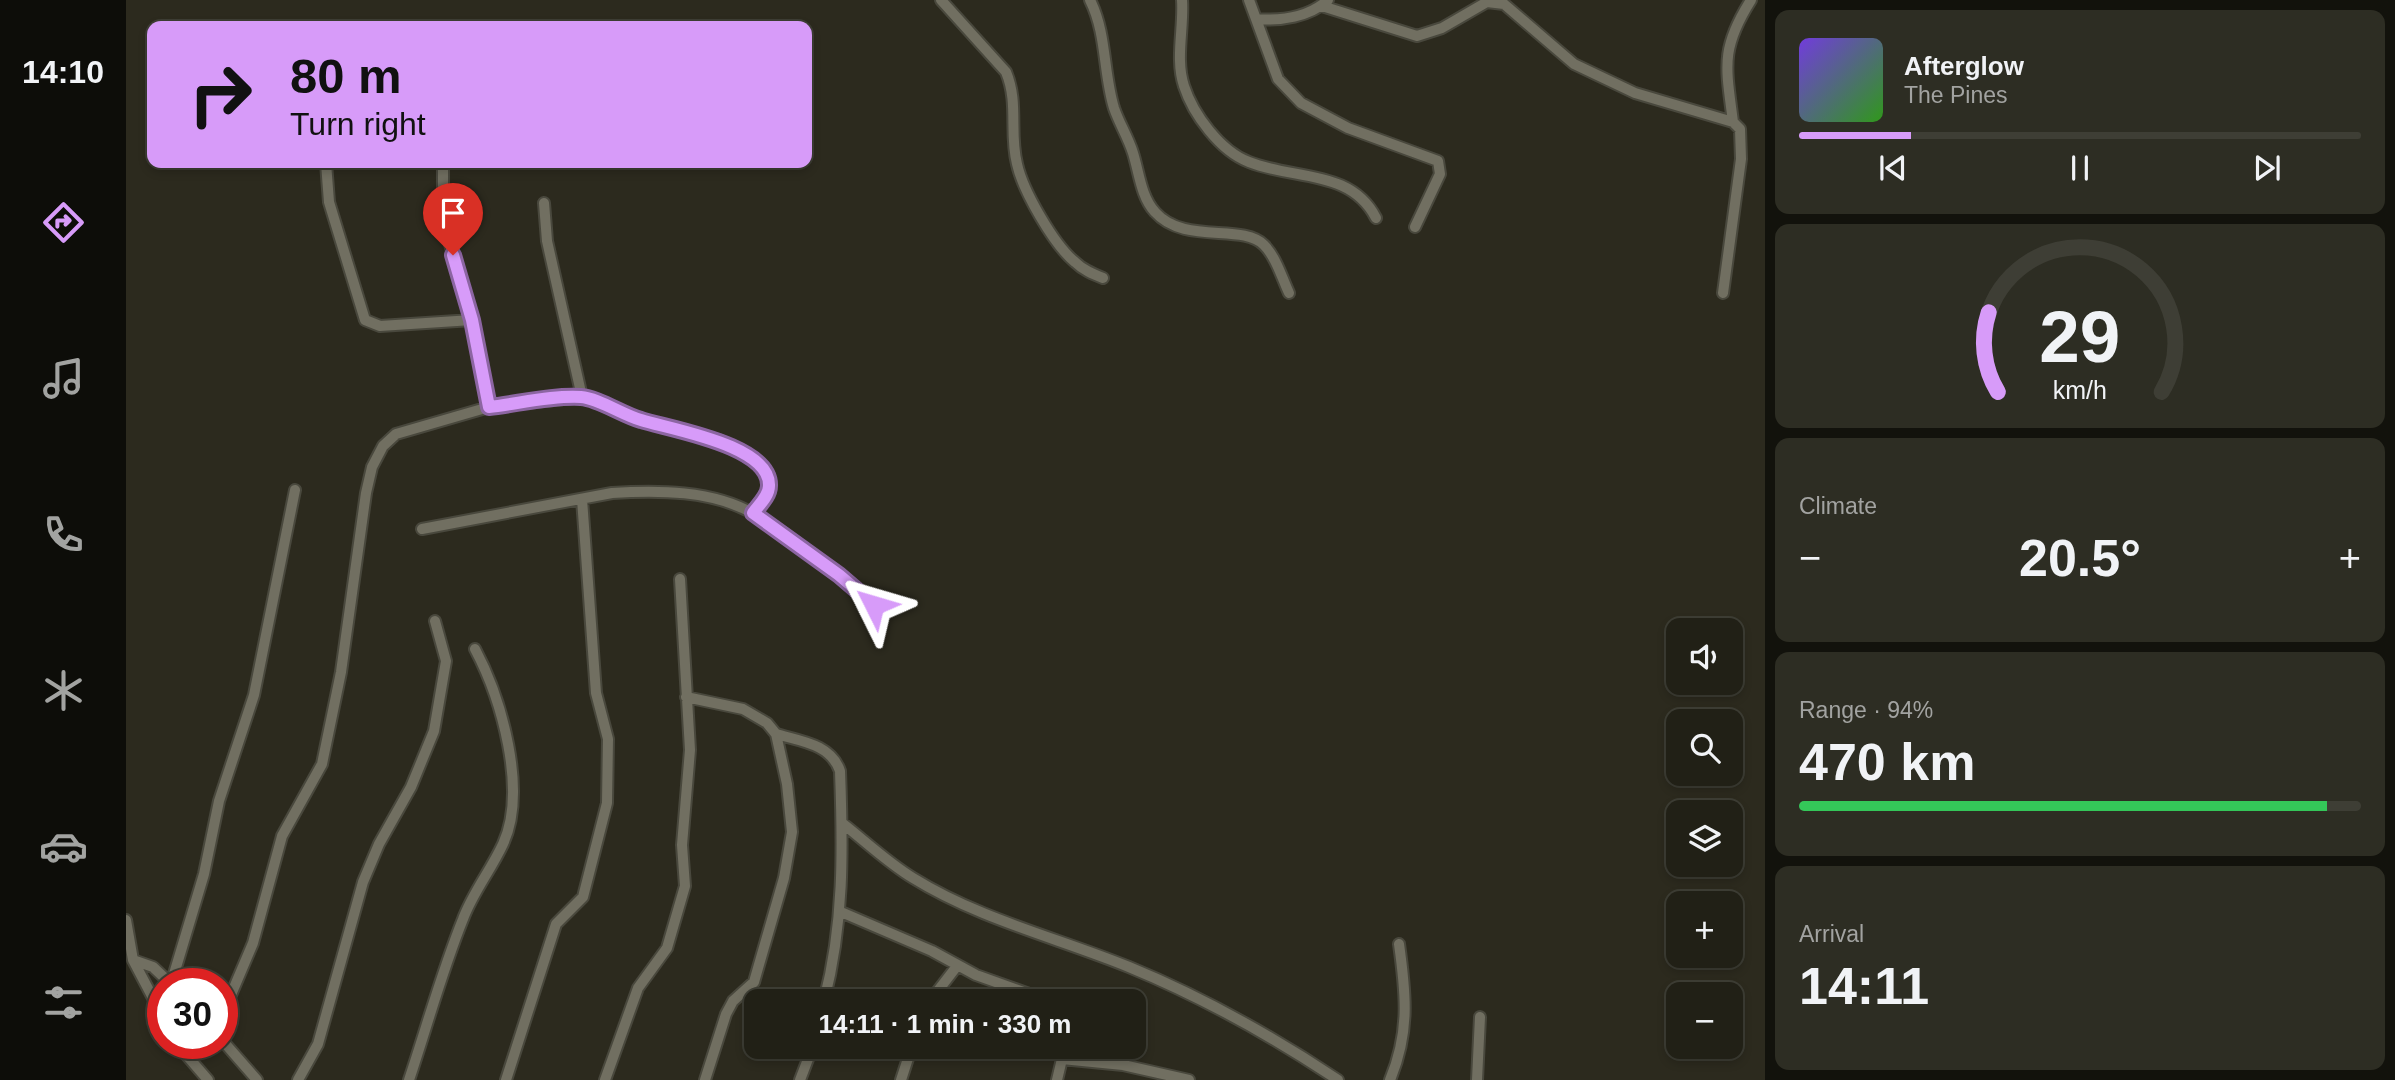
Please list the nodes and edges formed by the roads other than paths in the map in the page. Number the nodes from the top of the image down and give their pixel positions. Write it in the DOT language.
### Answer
graph roads {
  1 [pos="941,0"];
  2 [pos="1090,0"];
  3 [pos="1182,0"];
  4 [pos="1249,0"];
  5 [pos="1752,0"];
  6 [pos="1325,3"];
  7 [pos="1256,19"];
  8 [pos="1733,122"];
  9 [pos="326,168"];
  10 [pos="443,168"];
  11 [pos="544,203"];
  12 [pos="1377,218"];
  13 [pos="1415,227"];
  14 [pos="1103,278"];
  15 [pos="1289,292"];
  16 [pos="1723,293"];
  17 [pos="472,320"];
  18 [pos="582,397"];
  19 [pos="489,407"];
  20 [pos="295,490"];
  21 [pos="582,499"];
  22 [pos="753,513"];
  23 [pos="422,530"];
  24 [pos="680,579"];
  25 [pos="874,605"];
  26 [pos="435,621"];
  27 [pos="475,649"];
  28 [pos="687,696"];
  29 [pos="776,734"];
  30 [pos="842,823"];
  31 [pos="841,912"];
  32 [pos="126,920"];
  33 [pos="1399,944"];
  34 [pos="133,960"];
  35 [pos="957,966"];
  36 [pos="154,968"];
  37 [pos="176,968"];
  38 [pos="238,978"];
  39 [pos="147,987"];
  40 [pos="827,989"];
  41 [pos="939,989"];
  42 [pos="1017,989"];
  43 [pos="1480,1017"];
  44 [pos="238,1058"];
  45 [pos="190,1059"];
  46 [pos="808,1059"];
  47 [pos="908,1059"];
  48 [pos="1062,1059"];
  49 [pos="208,1080"];
  50 [pos="257,1080"];
  51 [pos="298,1080"];
  52 [pos="409,1080"];
  53 [pos="506,1080"];
  54 [pos="605,1080"];
  55 [pos="705,1080"];
  56 [pos="800,1080"];
  57 [pos="901,1080"];
  58 [pos="1058,1080"];
  59 [pos="1189,1080"];
  60 [pos="1338,1080"];
  61 [pos="1390,1080"];
  62 [pos="1477,1080"];
  1 -- 14 [label="street"];
  2 -- 15 [label="street"];
  3 -- 12 [label="street"];
  4 -- 7 [label="street"];
  5 -- 8 [label="street"];
  6 -- 7 [label="street"];
  6 -- 8 [label="street"];
  7 -- 13 [label="street"];
  8 -- 16 [label="street"];
  9 -- 17 [label="street"];
  10 -- 17 [label="street"];
  11 -- 18 [label="street"];
  17 -- 19 [label="street"];
  18 -- 19 [label="street"];
  18 -- 22 [label="street"];
  19 -- 38 [label="street"];
  20 -- 37 [label="street"];
  21 -- 22 [label="street"];
  21 -- 23 [label="street"];
  21 -- 53 [label="street"];
  22 -- 25 [label="street"];
  24 -- 28 [label="street"];
  26 -- 51 [label="street"];
  27 -- 52 [label="street"];
  28 -- 29 [label="street"];
  28 -- 54 [label="street"];
  29 -- 30 [label="street"];
  29 -- 55 [label="street"];
  30 -- 31 [label="street"];
  30 -- 60 [label="street"];
  31 -- 35 [label="street"];
  31 -- 40 [label="street"];
  32 -- 34 [label="street"];
  33 -- 61 [label="street"];
  34 -- 36 [label="street"];
  34 -- 39 [label="street"];
  35 -- 41 [label="street"];
  35 -- 42 [label="street"];
  43 -- 62 [label="street"];
  44 -- 50 [label="street"];
  45 -- 49 [label="street"];
  46 -- 56 [label="street"];
  47 -- 57 [label="street"];
  48 -- 58 [label="street"];
  48 -- 59 [label="street"];
}
